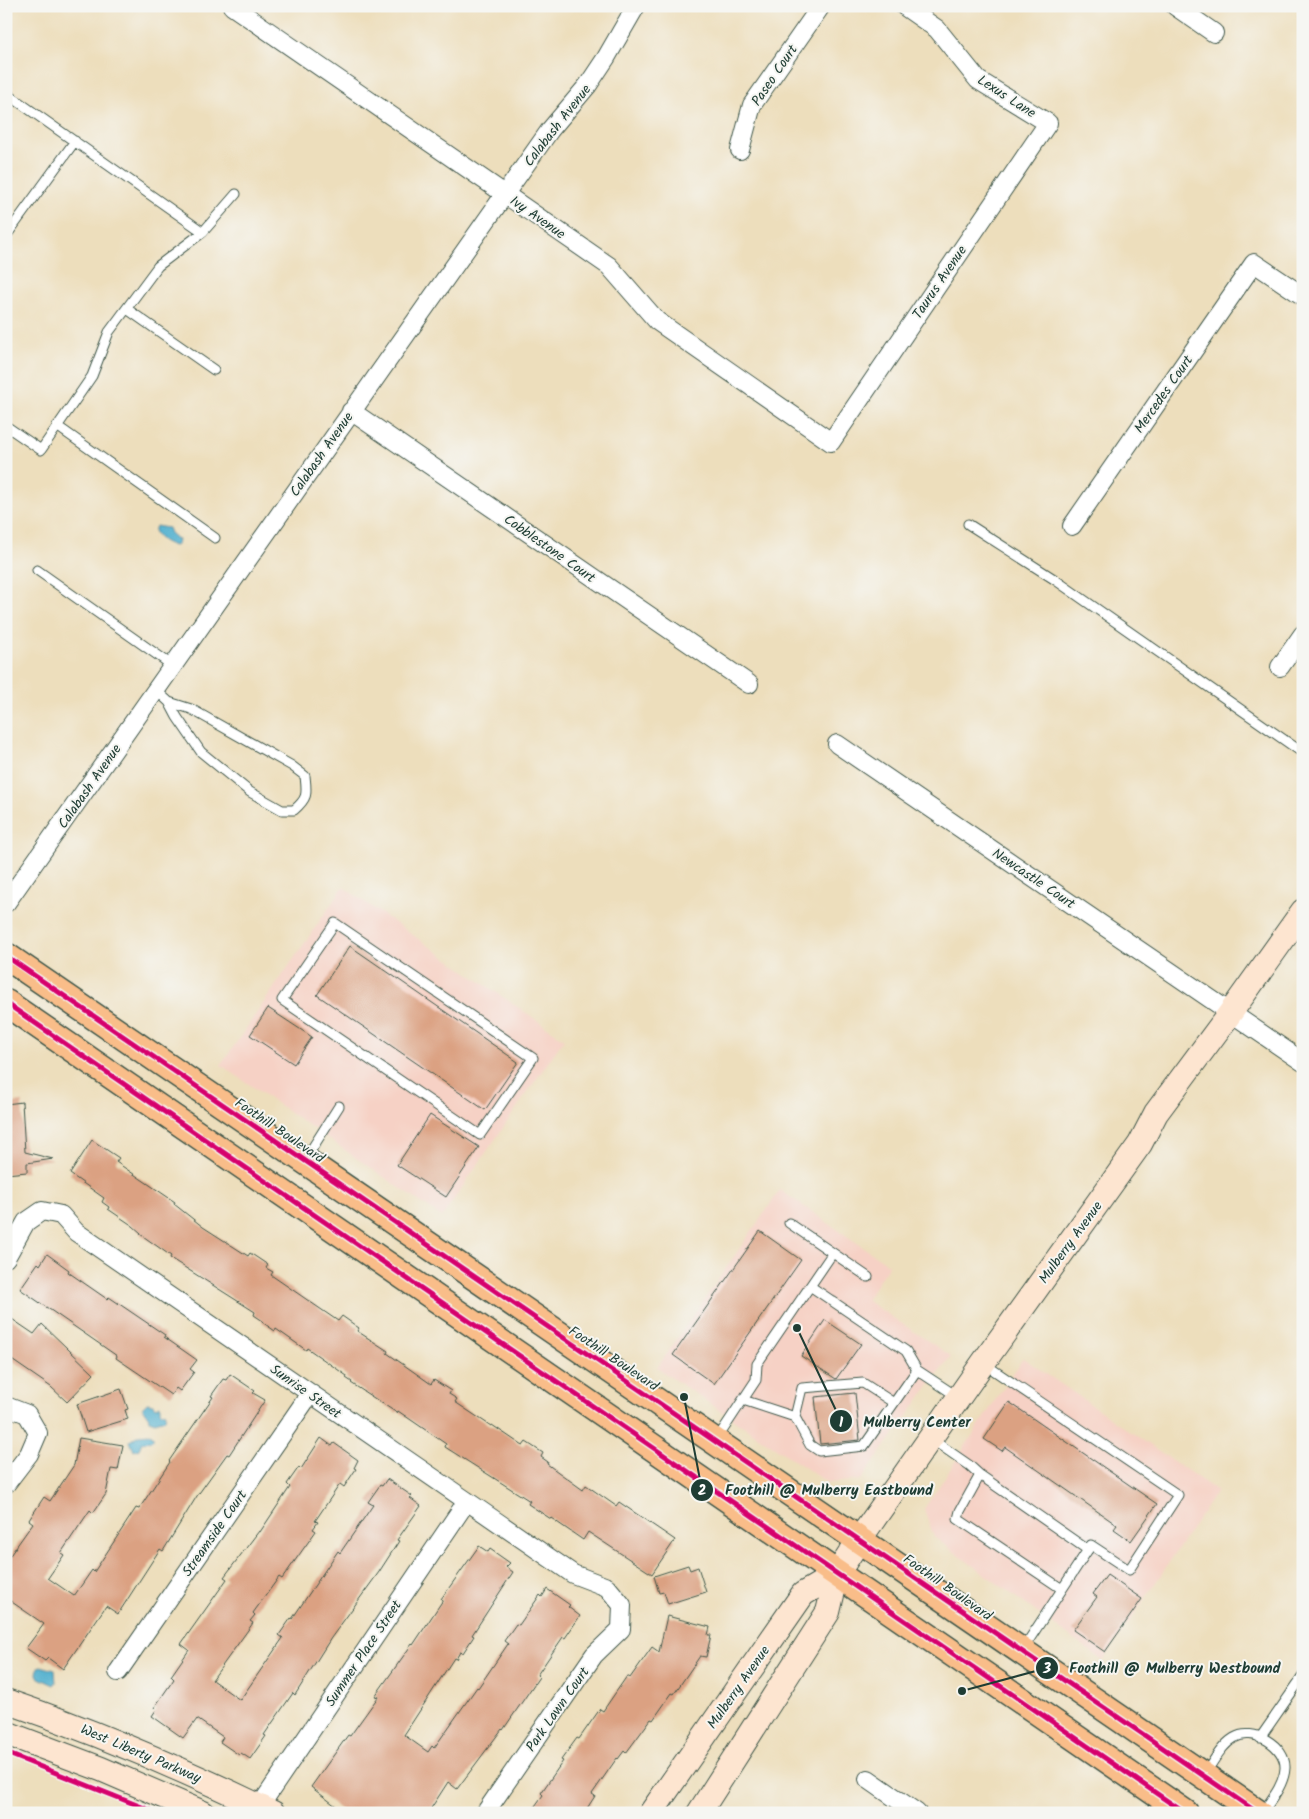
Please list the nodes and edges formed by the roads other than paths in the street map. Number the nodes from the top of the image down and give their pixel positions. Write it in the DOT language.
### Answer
graph roads {
  1 [pos="232,6"];
  2 [pos="636,6"];
  3 [pos="821,6"];
  4 [pos="904,6"];
  5 [pos="1175,6"];
  6 [pos="1214,33"];
  7 [pos="6,93"];
  8 [pos="1048,123"];
  9 [pos="75,141"];
  10 [pos="740,150"];
  11 [pos="236,194"];
  12 [pos="505,194"];
  13 [pos="202,232"];
  14 [pos="6,236"];
  15 [pos="1303,296"];
  16 [pos="127,309"];
  17 [pos="214,370"];
  18 [pos="351,411"];
  19 [pos="6,426"];
  20 [pos="57,426"];
  21 [pos="831,442"];
  22 [pos="968,524"];
  23 [pos="1072,526"];
  24 [pos="215,538"];
  25 [pos="37,570"];
  26 [pos="1303,634"];
  27 [pos="173,666"];
  28 [pos="1280,667"];
  29 [pos="749,684"];
  30 [pos="156,690"];
  31 [pos="169,702"];
  32 [pos="838,744"];
  33 [pos="1303,753"];
  34 [pos="6,903"];
  35 [pos="1303,910"];
  36 [pos="6,956"];
  37 [pos="6,1003"];
  38 [pos="1231,1012"];
  39 [pos="1303,1062"];
  40 [pos="415,1090"];
  41 [pos="339,1106"];
  42 [pos="304,1160"];
  43 [pos="789,1223"];
  44 [pos="832,1254"];
  45 [pos="6,1258"];
  46 [pos="868,1278"];
  47 [pos="810,1286"];
  48 [pos="983,1363"];
  49 [pos="917,1370"];
  50 [pos="310,1394"];
  51 [pos="959,1398"];
  52 [pos="743,1400"];
  53 [pos="894,1403"];
  54 [pos="6,1406"];
  55 [pos="795,1418"];
  56 [pos="930,1438"];
  57 [pos="715,1441"];
  58 [pos="980,1475"];
  59 [pos="6,1484"];
  60 [pos="467,1501"];
  61 [pos="859,1540"];
  62 [pos="1088,1550"];
  63 [pos="837,1574"];
  64 [pos="1062,1589"];
  65 [pos="622,1605"];
  66 [pos="1022,1651"];
  67 [pos="118,1672"];
  68 [pos="1303,1676"];
  69 [pos="6,1701"];
  70 [pos="6,1733"];
  71 [pos="1260,1738"];
  72 [pos="1204,1775"];
  73 [pos="868,1779"];
  74 [pos="266,1810"];
  75 [pos="203,1813"];
  76 [pos="485,1813"];
  77 [pos="651,1813"];
  78 [pos="700,1813"];
  79 [pos="917,1813"];
  80 [pos="1185,1813"];
  81 [pos="1260,1813"];
  1 -- 12 [label="street, Ivy Avenue"];
  2 -- 12 [label="street, Calabash Avenue"];
  3 -- 10 [label="street, Paseo Court"];
  4 -- 8 [label="street, Lexus Lane"];
  5 -- 6 [label="street"];
  7 -- 9 [label="lane"];
  8 -- 21 [label="street, Taurus Avenue"];
  9 -- 13 [label="lane"];
  9 -- 14 [label="lane"];
  11 -- 13 [label="lane"];
  12 -- 18 [label="street, Calabash Avenue"];
  12 -- 21 [label="street, Ivy Avenue"];
  13 -- 16 [label="lane"];
  15 -- 23 [label="street, Mercedes Court"];
  16 -- 17 [label="lane"];
  16 -- 20 [label="lane"];
  18 -- 27 [label="street, Calabash Avenue"];
  18 -- 29 [label="street, Cobblestone Court"];
  19 -- 20 [label="lane"];
  20 -- 24 [label="lane"];
  22 -- 33 [label="lane"];
  25 -- 27 [label="lane"];
  26 -- 28 [label="street"];
  27 -- 30 [label="street, Calabash Avenue"];
  30 -- 31 [label="lane"];
  30 -- 34 [label="street, Calabash Avenue"];
  31 -- 31 [label="lane"];
  32 -- 38 [label="street, Newcastle Court"];
  35 -- 38 [label="street, Mulberry Avenue"];
  36 -- 42 [label="main road, Foothill Boulevard"];
  37 -- 63 [label="main road"];
  38 -- 39 [label="street, Newcastle Court"];
  38 -- 48 [label="street, Mulberry Avenue"];
  40 -- 40 [label="lane"];
  41 -- 42 [label="lane"];
  42 -- 57 [label="main road, Foothill Boulevard"];
  43 -- 44 [label="lane"];
  44 -- 46 [label="lane"];
  44 -- 47 [label="lane"];
  45 -- 50 [label="street, Sunrise Street"];
  47 -- 49 [label="lane"];
  47 -- 52 [label="lane"];
  48 -- 51 [label="street, Mulberry Avenue"];
  48 -- 62 [label="lane"];
  49 -- 51 [label="lane"];
  49 -- 53 [label="lane"];
  50 -- 60 [label="street, Sunrise Street"];
  50 -- 67 [label="street, Streamside Court"];
  51 -- 56 [label="street, Mulberry Avenue"];
  52 -- 55 [label="lane"];
  52 -- 57 [label="lane"];
  53 -- 55 [label="lane"];
  53 -- 55 [label="lane"];
  54 -- 59 [label="street"];
  56 -- 58 [label="lane"];
  56 -- 61 [label="street, Mulberry Avenue"];
  57 -- 61 [label="main road, Foothill Boulevard"];
  58 -- 62 [label="lane"];
  58 -- 64 [label="lane"];
  60 -- 65 [label="street, Sunrise Street"];
  60 -- 74 [label="street, Summer Place Street"];
  61 -- 63 [label="street, Mulberry Avenue"];
  61 -- 66 [label="main road, Foothill Boulevard"];
  62 -- 64 [label="lane"];
  63 -- 77 [label="street, Mulberry Avenue"];
  63 -- 78 [label="street, Mulberry Avenue"];
  63 -- 80 [label="main road"];
  64 -- 66 [label="lane"];
  65 -- 76 [label="street, Park Lawn Court"];
  66 -- 72 [label="main road, Foothill Boulevard"];
  68 -- 71 [label="lane"];
  69 -- 74 [label="street, West Liberty Parkway"];
  70 -- 75 [label="street"];
  71 -- 72 [label="lane"];
  71 -- 81 [label="lane"];
  72 -- 81 [label="main road, Foothill Boulevard"];
  73 -- 79 [label="street"];
}
